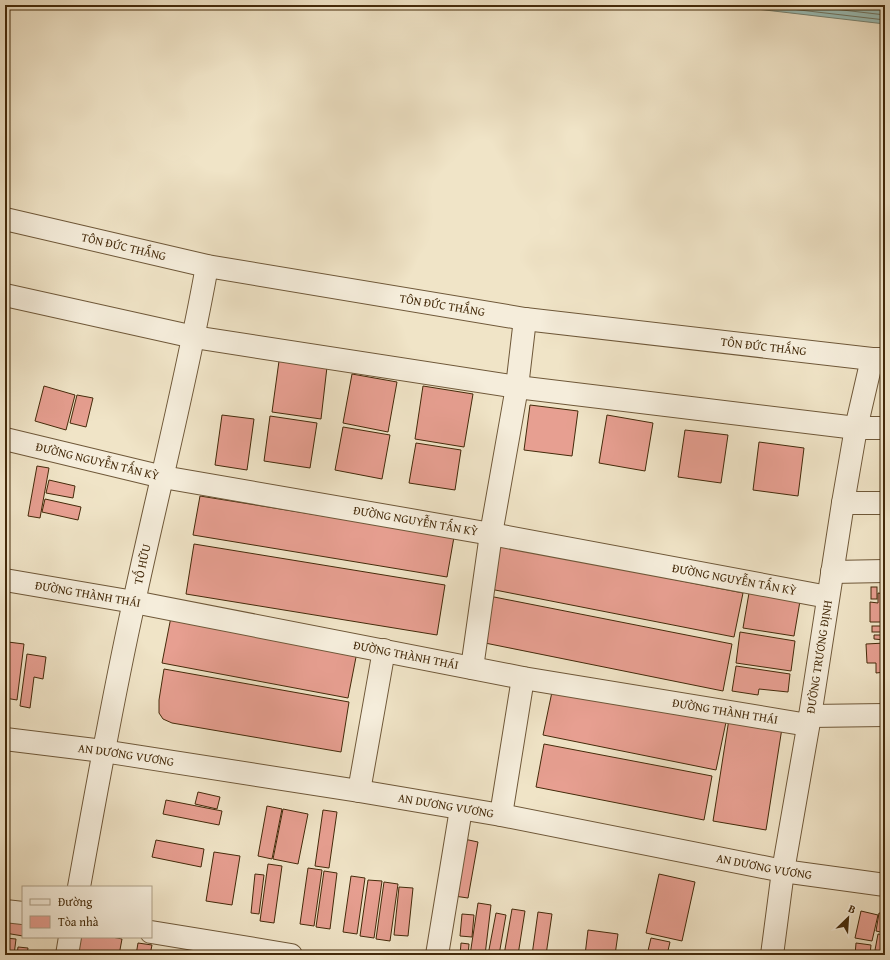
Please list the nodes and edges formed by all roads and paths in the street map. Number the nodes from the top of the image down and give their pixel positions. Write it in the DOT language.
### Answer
graph roads {
  1 [pos="5,219"];
  2 [pos="207,266"];
  3 [pos="5,295"];
  4 [pos="525,319"];
  5 [pos="194,337"];
  6 [pos="879,359"];
  7 [pos="517,387"];
  8 [pos="856,428"];
  9 [pos="885,428"];
  10 [pos="5,439"];
  11 [pos="163,477"];
  12 [pos="843,503"];
  13 [pos="885,503"];
  14 [pos="491,534"];
  15 [pos="885,571"];
  16 [pos="832,572"];
  17 [pos="5,580"];
  18 [pos="828,597"];
  19 [pos="134,602"];
  20 [pos="384,650"];
  21 [pos="472,668"];
  22 [pos="523,678"];
  23 [pos="885,715"];
  24 [pos="809,721"];
  25 [pos="5,739"];
  26 [pos="103,751"];
  27 [pos="360,791"];
  28 [pos="461,809"];
  29 [pos="501,815"];
  30 [pos="783,871"];
  31 [pos="885,885"];
  32 [pos="79,886"];
  33 [pos="5,911"];
  34 [pos="22,913"];
  35 [pos="152,932"];
  36 [pos="70,938"];
  37 [pos="67,955"];
  38 [pos="291,955"];
  39 [pos="437,955"];
  40 [pos="772,955"];
  1 -- 2 [label="street, TÔN ĐỨC THẮNG"];
  2 -- 4 [label="street, TÔN ĐỨC THẮNG"];
  2 -- 5 [label="street, TỐ HỮU"];
  3 -- 5 [label="street"];
  4 -- 6 [label="street, TÔN ĐỨC THẮNG"];
  4 -- 7 [label="street"];
  5 -- 7 [label="street"];
  5 -- 11 [label="street, TỐ HỮU"];
  6 -- 8 [label="street, ĐƯỜNG TRƯƠNG ĐỊNH"];
  7 -- 8 [label="street"];
  7 -- 14 [label="street"];
  8 -- 9 [label="street"];
  8 -- 12 [label="street, ĐƯỜNG TRƯƠNG ĐỊNH"];
  10 -- 11 [label="street, ĐƯỜNG NGUYỄN TẤN KỲ"];
  11 -- 14 [label="street, ĐƯỜNG NGUYỄN TẤN KỲ"];
  11 -- 19 [label="street, TỐ HỮU"];
  12 -- 13 [label="street"];
  12 -- 16 [label="street, ĐƯỜNG TRƯƠNG ĐỊNH"];
  14 -- 18 [label="street, ĐƯỜNG NGUYỄN TẤN KỲ"];
  14 -- 21 [label="street"];
  15 -- 16 [label="street"];
  16 -- 18 [label="street, ĐƯỜNG TRƯƠNG ĐỊNH"];
  17 -- 19 [label="street, ĐƯỜNG THÀNH THÁI"];
  18 -- 24 [label="street, ĐƯỜNG TRƯƠNG ĐỊNH"];
  19 -- 20 [label="street, ĐƯỜNG THÀNH THÁI"];
  19 -- 26 [label="street, TỐ HỮU"];
  20 -- 21 [label="street, ĐƯỜNG THÀNH THÁI"];
  20 -- 27 [label="street"];
  21 -- 22 [label="street, ĐƯỜNG THÀNH THÁI"];
  22 -- 24 [label="street, ĐƯỜNG THÀNH THÁI"];
  22 -- 29 [label="street"];
  23 -- 24 [label="street, ĐƯỜNG THÀNH THÁI"];
  24 -- 30 [label="street, ĐƯỜNG TRƯƠNG ĐỊNH"];
  25 -- 26 [label="street, AN DƯƠNG VƯƠNG"];
  26 -- 27 [label="street, AN DƯƠNG VƯƠNG"];
  26 -- 32 [label="street, TỐ HỮU"];
  27 -- 28 [label="street, AN DƯƠNG VƯƠNG"];
  28 -- 29 [label="street, AN DƯƠNG VƯƠNG"];
  28 -- 39 [label="street"];
  29 -- 30 [label="street, AN DƯƠNG VƯƠNG"];
  30 -- 31 [label="street, AN DƯƠNG VƯƠNG"];
  30 -- 40 [label="street, ĐƯỜNG TRƯƠNG ĐỊNH"];
  33 -- 34 [label="street"];
  35 -- 38 [label="street"];
  36 -- 37 [label="street"];
}
